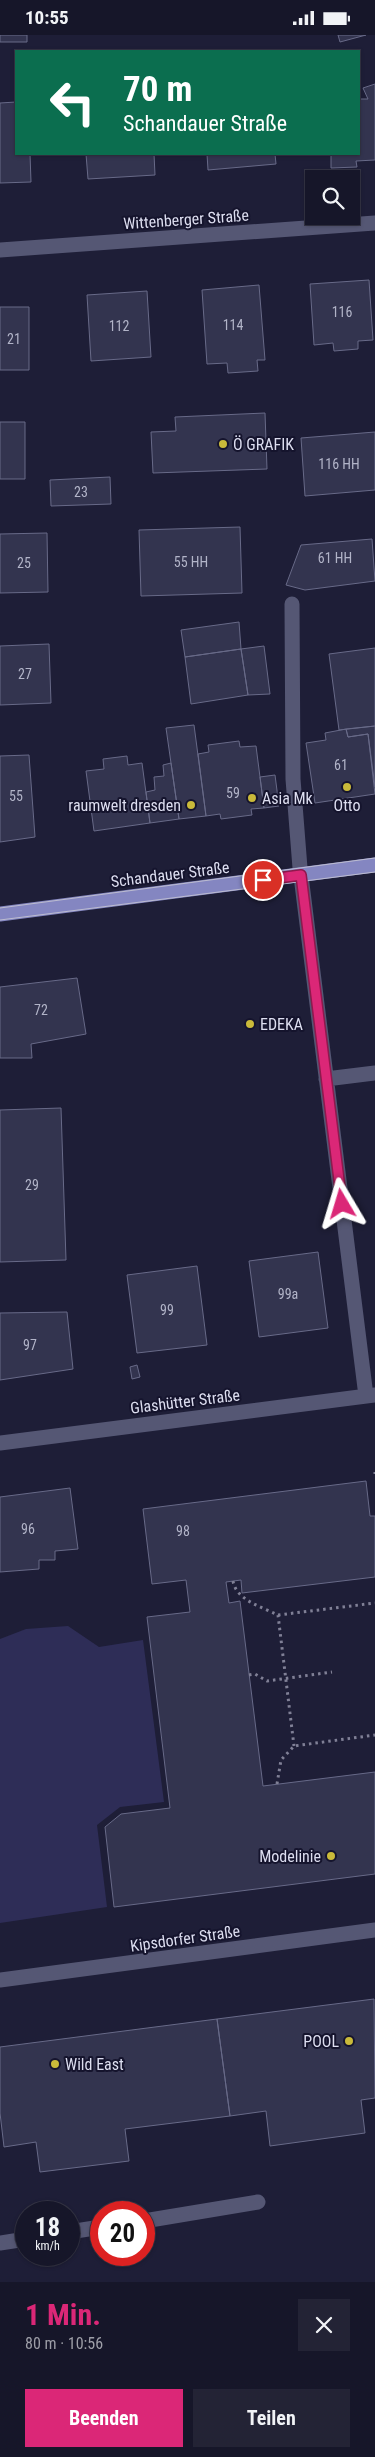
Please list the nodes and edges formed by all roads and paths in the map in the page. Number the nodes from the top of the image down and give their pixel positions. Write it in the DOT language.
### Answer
graph roads {
  1 [pos="375,223"];
  2 [pos="0,251"];
  3 [pos="292,604"];
  4 [pos="375,865"];
  5 [pos="301,875"];
  6 [pos="0,914"];
  7 [pos="375,1073"];
  8 [pos="326,1079"];
  9 [pos="370,1395"];
  10 [pos="0,1443"];
  11 [pos="233,1581"];
  12 [pos="375,1603"];
  13 [pos="278,1615"];
  14 [pos="332,1672"];
  15 [pos="249,1675"];
  16 [pos="286,1679"];
  17 [pos="375,1735"];
  18 [pos="294,1746"];
  19 [pos="277,1785"];
  20 [pos="375,1930"];
  21 [pos="0,1980"];
  22 [pos="258,2203"];
  23 [pos="155,2219"];
  24 [pos="15,2241"];
  25 [pos="0,2243"];
  1 -- 2 [label="street, Wittenberger Straße"];
  3 -- 5 [label="street"];
  4 -- 5 [label="main road, Schandauer Straße"];
  5 -- 6 [label="main road, Schandauer Straße"];
  5 -- 8 [label="street"];
  7 -- 8 [label="street"];
  8 -- 9 [label="street"];
  9 -- 10 [label="street, Glashütter Straße"];
  11 -- 13 [label="path"];
  12 -- 13 [label="path"];
  13 -- 16 [label="path"];
  14 -- 16 [label="path"];
  15 -- 16 [label="path"];
  16 -- 18 [label="path"];
  17 -- 18 [label="path"];
  18 -- 19 [label="path"];
  20 -- 21 [label="street, Kipsdorfer Straße"];
  22 -- 23 [label="street"];
  24 -- 25 [label="street"];
}
